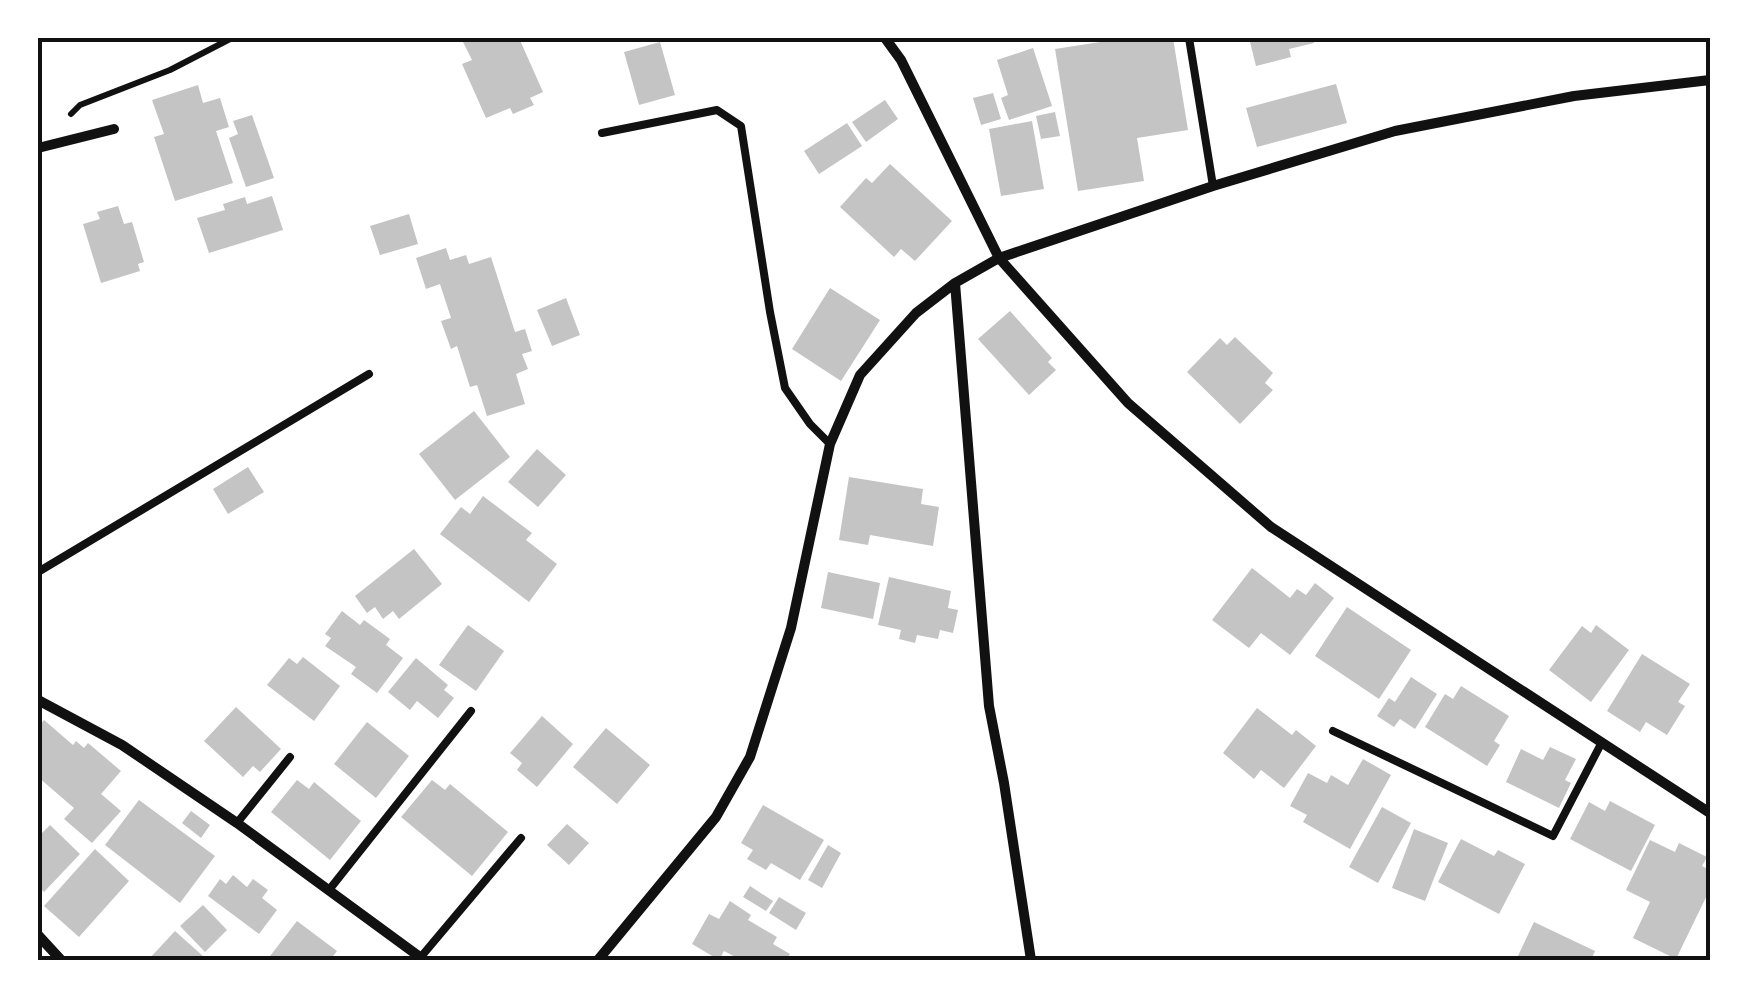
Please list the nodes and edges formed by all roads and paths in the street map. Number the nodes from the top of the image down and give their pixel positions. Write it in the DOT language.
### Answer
graph roads {
  1 [pos="232,38"];
  2 [pos="885,38"];
  3 [pos="1189,38"];
  4 [pos="1710,80"];
  5 [pos="114,128"];
  6 [pos="602,133"];
  7 [pos="54,144"];
  8 [pos="38,148"];
  9 [pos="1213,186"];
  10 [pos="998,258"];
  11 [pos="954,283"];
  12 [pos="368,374"];
  13 [pos="830,444"];
  14 [pos="38,572"];
  15 [pos="38,700"];
  16 [pos="471,710"];
  17 [pos="1333,731"];
  18 [pos="1602,742"];
  19 [pos="290,757"];
  20 [pos="1710,814"];
  21 [pos="237,824"];
  22 [pos="522,838"];
  23 [pos="329,890"];
  24 [pos="38,935"];
  25 [pos="422,959"];
  26 [pos="60,960"];
  27 [pos="598,960"];
  28 [pos="1031,960"];
  1 -- 7 [label="path"];
  2 -- 10 [label="street"];
  3 -- 9 [label="lane"];
  4 -- 9 [label="street"];
  5 -- 7 [label="street"];
  6 -- 13 [label="lane"];
  7 -- 8 [label="street"];
  9 -- 10 [label="street"];
  10 -- 11 [label="street"];
  10 -- 18 [label="street"];
  11 -- 13 [label="street"];
  11 -- 28 [label="street"];
  12 -- 14 [label="lane"];
  13 -- 27 [label="street"];
  15 -- 21 [label="street"];
  16 -- 23 [label="lane"];
  17 -- 18 [label="lane"];
  18 -- 20 [label="street"];
  19 -- 21 [label="lane"];
  21 -- 23 [label="street"];
  22 -- 25 [label="lane"];
  23 -- 25 [label="street"];
  24 -- 26 [label="street"];
}
